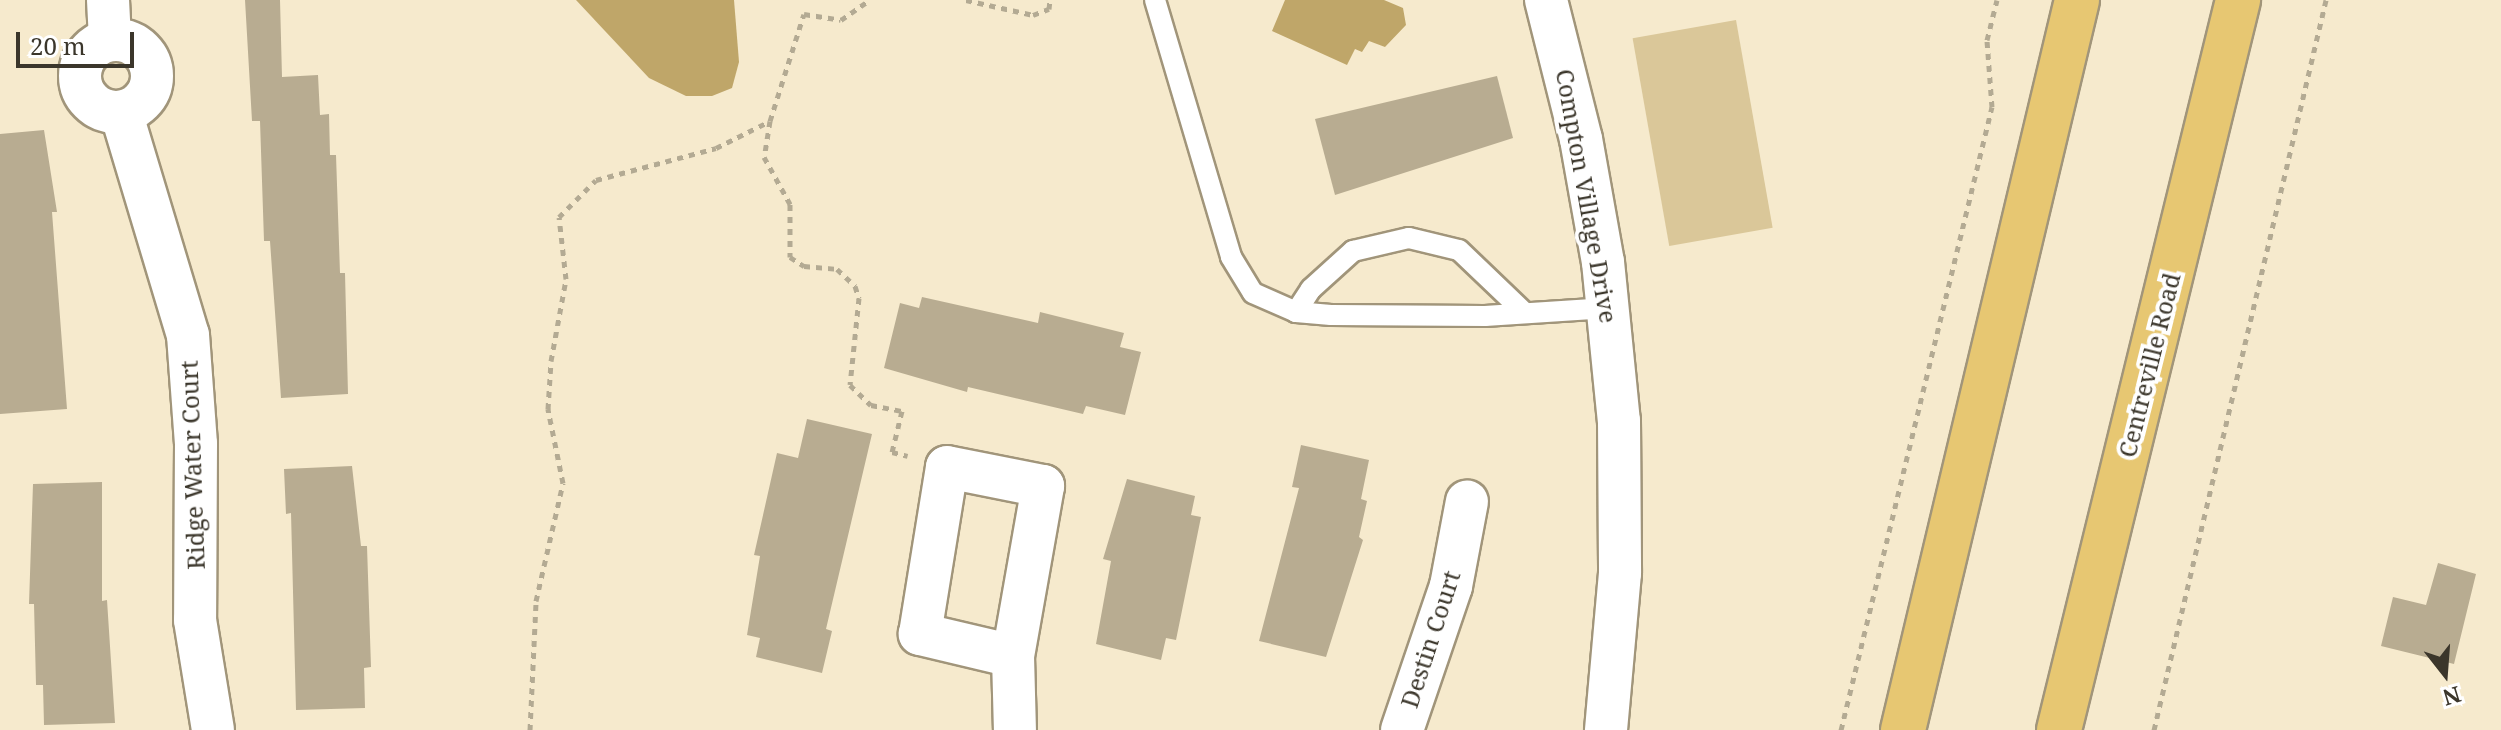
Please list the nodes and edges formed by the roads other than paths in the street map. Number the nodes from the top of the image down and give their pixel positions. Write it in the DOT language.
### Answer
graph roads {
  1 [pos="1155,0"];
  2 [pos="1546,0"];
  3 [pos="2077,0"];
  4 [pos="2238,0"];
  5 [pos="109,20"];
  6 [pos="1608,308"];
  7 [pos="1296,312"];
  8 [pos="1525,313"];
  9 [pos="1467,501"];
  10 [pos="1013,656"];
  11 [pos="213,730"];
  12 [pos="1015,730"];
  13 [pos="1402,730"];
  14 [pos="1606,730"];
  15 [pos="1903,730"];
  16 [pos="2059,730"];
  1 -- 7 [label="lane"];
  2 -- 6 [label="street, Compton Village Drive"];
  3 -- 15 [label="highway"];
  4 -- 16 [label="highway, Centreville Road"];
  5 -- 11 [label="street, Ridge Water Court"];
  6 -- 8 [label="lane"];
  6 -- 14 [label="street, Compton Village Drive"];
  7 -- 8 [label="lane"];
  7 -- 8 [label="lane"];
  9 -- 13 [label="street, Destin Court"];
  10 -- 10 [label="street"];
  10 -- 12 [label="street"];
}
